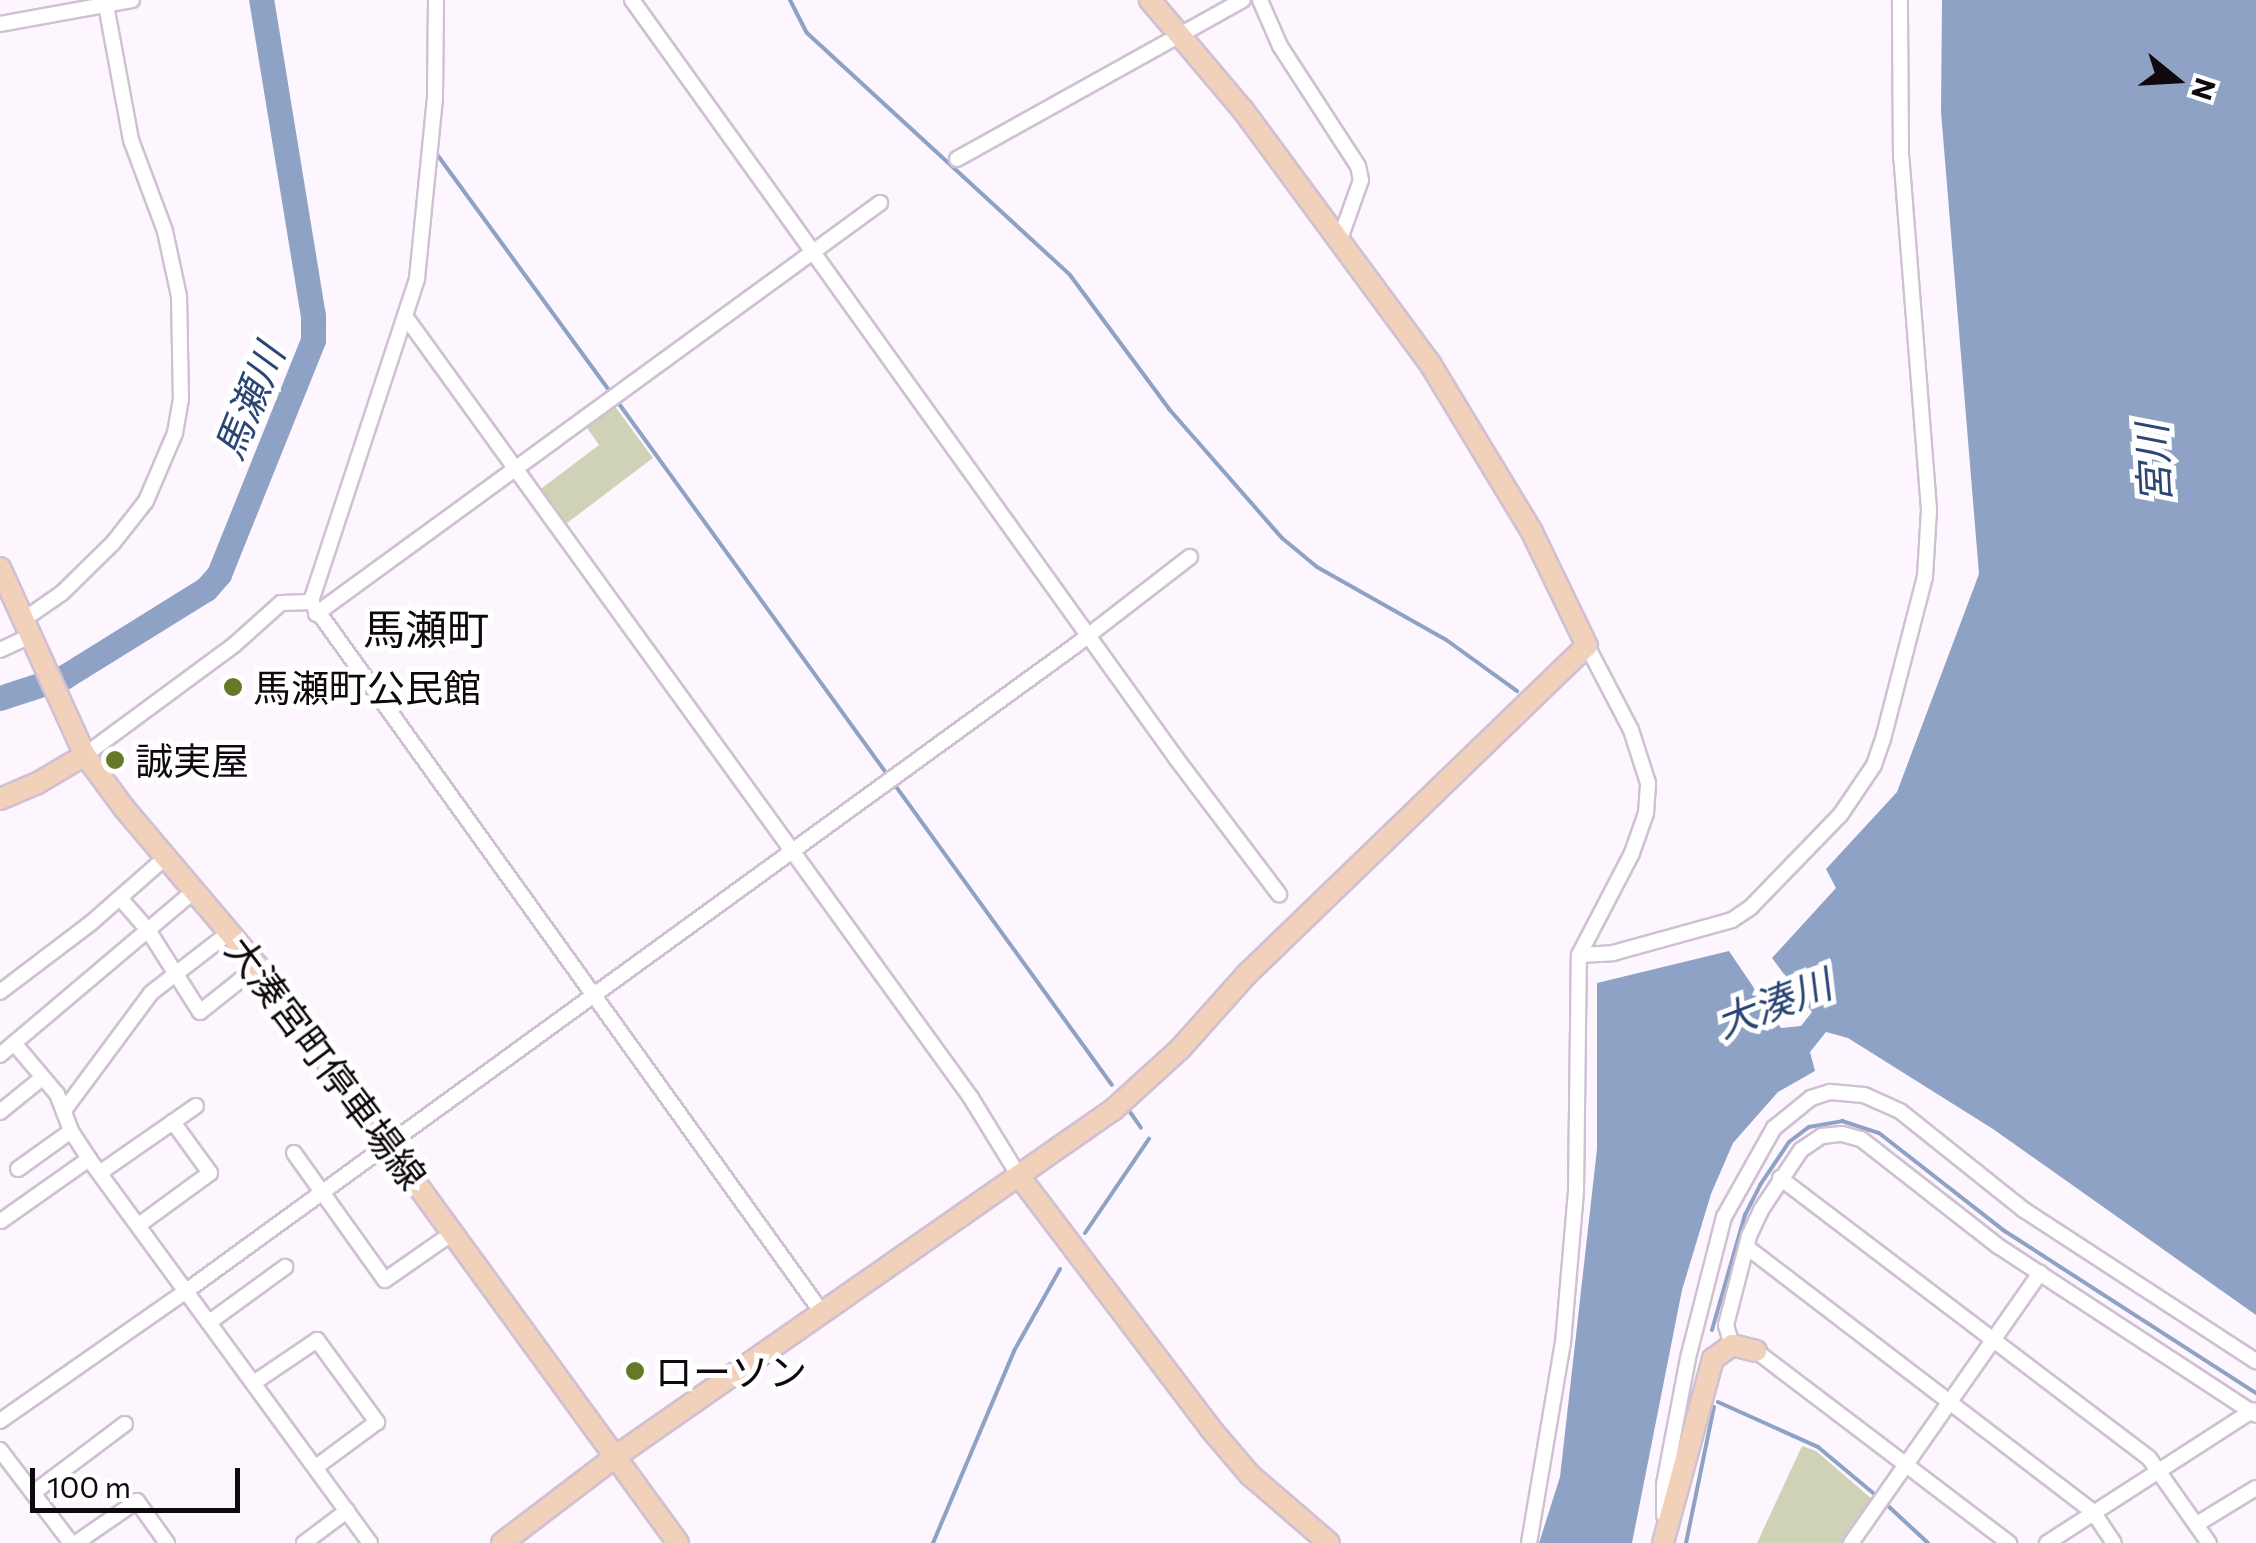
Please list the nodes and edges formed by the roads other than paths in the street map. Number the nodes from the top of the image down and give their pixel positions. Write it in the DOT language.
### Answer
graph roads {
  1 [pos="132,0"];
  2 [pos="436,0"];
  3 [pos="632,0"];
  4 [pos="1150,0"];
  5 [pos="1243,0"];
  6 [pos="1260,0"];
  7 [pos="1900,0"];
  8 [pos="106,3"];
  9 [pos="0,24"];
  10 [pos="1183,36"];
  11 [pos="957,160"];
  12 [pos="880,203"];
  13 [pos="1340,239"];
  14 [pos="815,251"];
  15 [pos="405,316"];
  16 [pos="516,468"];
  17 [pos="1190,557"];
  18 [pos="0,568"];
  19 [pos="314,608"];
  20 [pos="26,628"];
  21 [pos="1090,632"];
  22 [pos="1587,646"];
  23 [pos="0,650"];
  24 [pos="85,754"];
  25 [pos="0,798"];
  26 [pos="790,850"];
  27 [pos="166,857"];
  28 [pos="195,890"];
  29 [pos="1280,894"];
  30 [pos="120,898"];
  31 [pos="148,930"];
  32 [pos="230,932"];
  33 [pos="1580,956"];
  34 [pos="258,966"];
  35 [pos="177,974"];
  36 [pos="0,992"];
  37 [pos="591,996"];
  38 [pos="14,1043"];
  39 [pos="0,1055"];
  40 [pos="42,1078"];
  41 [pos="196,1106"];
  42 [pos="65,1109"];
  43 [pos="0,1112"];
  44 [pos="174,1122"];
  45 [pos="71,1130"];
  46 [pos="389,1142"];
  47 [pos="294,1153"];
  48 [pos="89,1159"];
  49 [pos="18,1169"];
  50 [pos="101,1172"];
  51 [pos="1019,1176"];
  52 [pos="1780,1178"];
  53 [pos="322,1190"];
  54 [pos="2,1221"];
  55 [pos="140,1224"];
  56 [pos="454,1232"];
  57 [pos="1748,1248"];
  58 [pos="285,1267"];
  59 [pos="2040,1273"];
  60 [pos="189,1289"];
  61 [pos="823,1314"];
  62 [pos="211,1320"];
  63 [pos="1993,1340"];
  64 [pos="1732,1345"];
  65 [pos="1756,1351"];
  66 [pos="2256,1361"];
  67 [pos="255,1382"];
  68 [pos="1950,1403"];
  69 [pos="2254,1412"];
  70 [pos="0,1421"];
  71 [pos="125,1424"];
  72 [pos="0,1450"];
  73 [pos="616,1456"];
  74 [pos="1906,1465"];
  75 [pos="316,1467"];
  76 [pos="2159,1470"];
  77 [pos="2256,1488"];
  78 [pos="33,1493"];
  79 [pos="347,1511"];
  80 [pos="2093,1512"];
  81 [pos="2197,1524"];
  82 [pos="1664,1540"];
  83 [pos="74,1543"];
  84 [pos="167,1543"];
  85 [pos="304,1543"];
  86 [pos="370,1543"];
  87 [pos="502,1543"];
  88 [pos="678,1543"];
  89 [pos="1330,1543"];
  90 [pos="1529,1543"];
  91 [pos="1851,1543"];
  92 [pos="2008,1543"];
  93 [pos="2047,1543"];
  94 [pos="2114,1543"];
  95 [pos="2209,1543"];
  1 -- 8 [label="street"];
  2 -- 15 [label="street"];
  3 -- 14 [label="street"];
  4 -- 10 [label="street"];
  5 -- 10 [label="street"];
  6 -- 13 [label="street"];
  7 -- 33 [label="street"];
  8 -- 9 [label="street"];
  8 -- 20 [label="street"];
  10 -- 11 [label="street"];
  10 -- 13 [label="street"];
  12 -- 14 [label="street"];
  13 -- 22 [label="street"];
  14 -- 16 [label="street"];
  14 -- 21 [label="street"];
  15 -- 16 [label="street"];
  15 -- 19 [label="street"];
  16 -- 19 [label="street"];
  16 -- 26 [label="street"];
  17 -- 21 [label="street"];
  18 -- 20 [label="street, 大湊宮町停車場線"];
  19 -- 24 [label="street"];
  19 -- 37 [label="street"];
  20 -- 23 [label="street"];
  20 -- 24 [label="street, 大湊宮町停車場線"];
  21 -- 26 [label="street"];
  21 -- 29 [label="street"];
  22 -- 33 [label="street"];
  22 -- 51 [label="street"];
  24 -- 25 [label="street"];
  24 -- 27 [label="street, 大湊宮町停車場線"];
  26 -- 37 [label="street"];
  26 -- 51 [label="street"];
  27 -- 28 [label="street, 大湊宮町停車場線"];
  27 -- 30 [label="street"];
  28 -- 31 [label="street"];
  28 -- 32 [label="street, 大湊宮町停車場線"];
  30 -- 31 [label="street"];
  30 -- 36 [label="street"];
  31 -- 35 [label="street"];
  31 -- 38 [label="street"];
  32 -- 34 [label="street, 大湊宮町停車場線"];
  32 -- 35 [label="street"];
  33 -- 90 [label="street"];
  34 -- 35 [label="street"];
  34 -- 46 [label="street, 大湊宮町停車場線"];
  35 -- 42 [label="street"];
  37 -- 46 [label="street"];
  37 -- 61 [label="street"];
  38 -- 39 [label="street"];
  38 -- 40 [label="street"];
  40 -- 42 [label="street"];
  40 -- 43 [label="street"];
  41 -- 44 [label="street"];
  42 -- 45 [label="street"];
  44 -- 50 [label="street"];
  44 -- 55 [label="street"];
  45 -- 48 [label="street"];
  45 -- 49 [label="street"];
  46 -- 53 [label="street"];
  46 -- 56 [label="street, 大湊宮町停車場線"];
  47 -- 53 [label="street"];
  48 -- 50 [label="street"];
  48 -- 54 [label="street"];
  50 -- 55 [label="street"];
  51 -- 61 [label="street"];
  51 -- 89 [label="street"];
  52 -- 57 [label="street"];
  52 -- 59 [label="street"];
  52 -- 63 [label="street"];
  53 -- 56 [label="street"];
  53 -- 60 [label="street"];
  55 -- 60 [label="street"];
  56 -- 73 [label="street, 大湊宮町停車場線"];
  57 -- 64 [label="street"];
  57 -- 68 [label="street"];
  58 -- 62 [label="street"];
  59 -- 63 [label="street"];
  59 -- 69 [label="street"];
  60 -- 62 [label="street"];
  60 -- 70 [label="street"];
  61 -- 73 [label="street"];
  62 -- 67 [label="street"];
  63 -- 68 [label="street"];
  63 -- 76 [label="street"];
  64 -- 65 [label="street"];
  64 -- 82 [label="street"];
  65 -- 74 [label="street"];
  66 -- 82 [label="street"];
  67 -- 75 [label="street"];
  67 -- 75 [label="street"];
  68 -- 74 [label="street"];
  68 -- 80 [label="street"];
  69 -- 76 [label="street"];
  71 -- 78 [label="street"];
  72 -- 78 [label="street"];
  73 -- 87 [label="street"];
  73 -- 88 [label="street, 大湊宮町停車場線"];
  74 -- 91 [label="street"];
  74 -- 92 [label="street"];
  75 -- 79 [label="street"];
  76 -- 80 [label="street"];
  76 -- 81 [label="street"];
  77 -- 81 [label="street"];
  78 -- 83 [label="street"];
  79 -- 85 [label="street"];
  79 -- 86 [label="street"];
  80 -- 93 [label="street"];
  80 -- 94 [label="street"];
  81 -- 95 [label="street"];
  83 -- 84 [label="street"];
}
